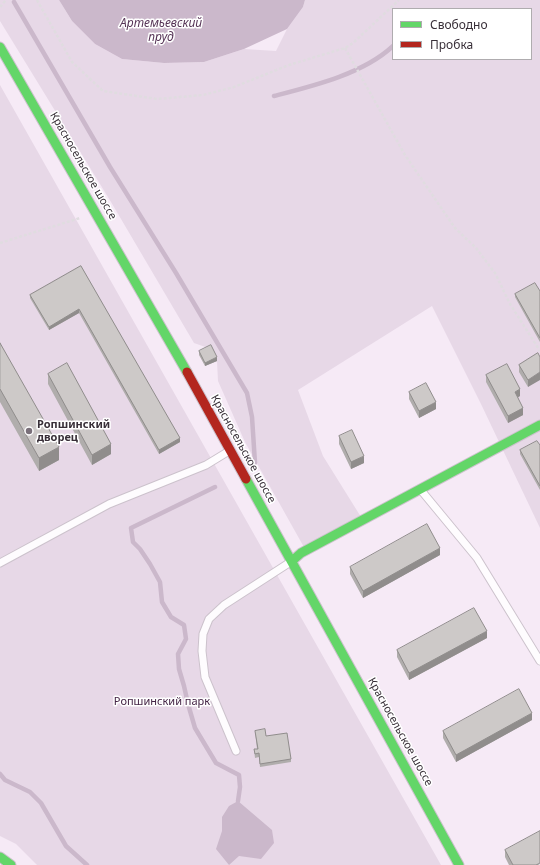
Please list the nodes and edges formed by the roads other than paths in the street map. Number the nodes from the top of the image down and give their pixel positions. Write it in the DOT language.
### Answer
graph roads {
  1 [pos="0,47"];
  2 [pos="540,424"];
  3 [pos="230,451"];
  4 [pos="420,489"];
  5 [pos="292,561"];
  6 [pos="0,563"];
  7 [pos="540,661"];
  8 [pos="236,751"];
  9 [pos="0,857"];
  10 [pos="10,865"];
  11 [pos="459,865"];
  1 -- 3 [label="main road, Красносельское шоссе"];
  2 -- 4 [label="main road"];
  3 -- 5 [label="main road, Красносельское шоссе"];
  3 -- 6 [label="lane"];
  4 -- 5 [label="main road"];
  4 -- 7 [label="lane"];
  5 -- 8 [label="lane"];
  5 -- 11 [label="main road, Красносельское шоссе"];
  9 -- 10 [label="main road"];
}
